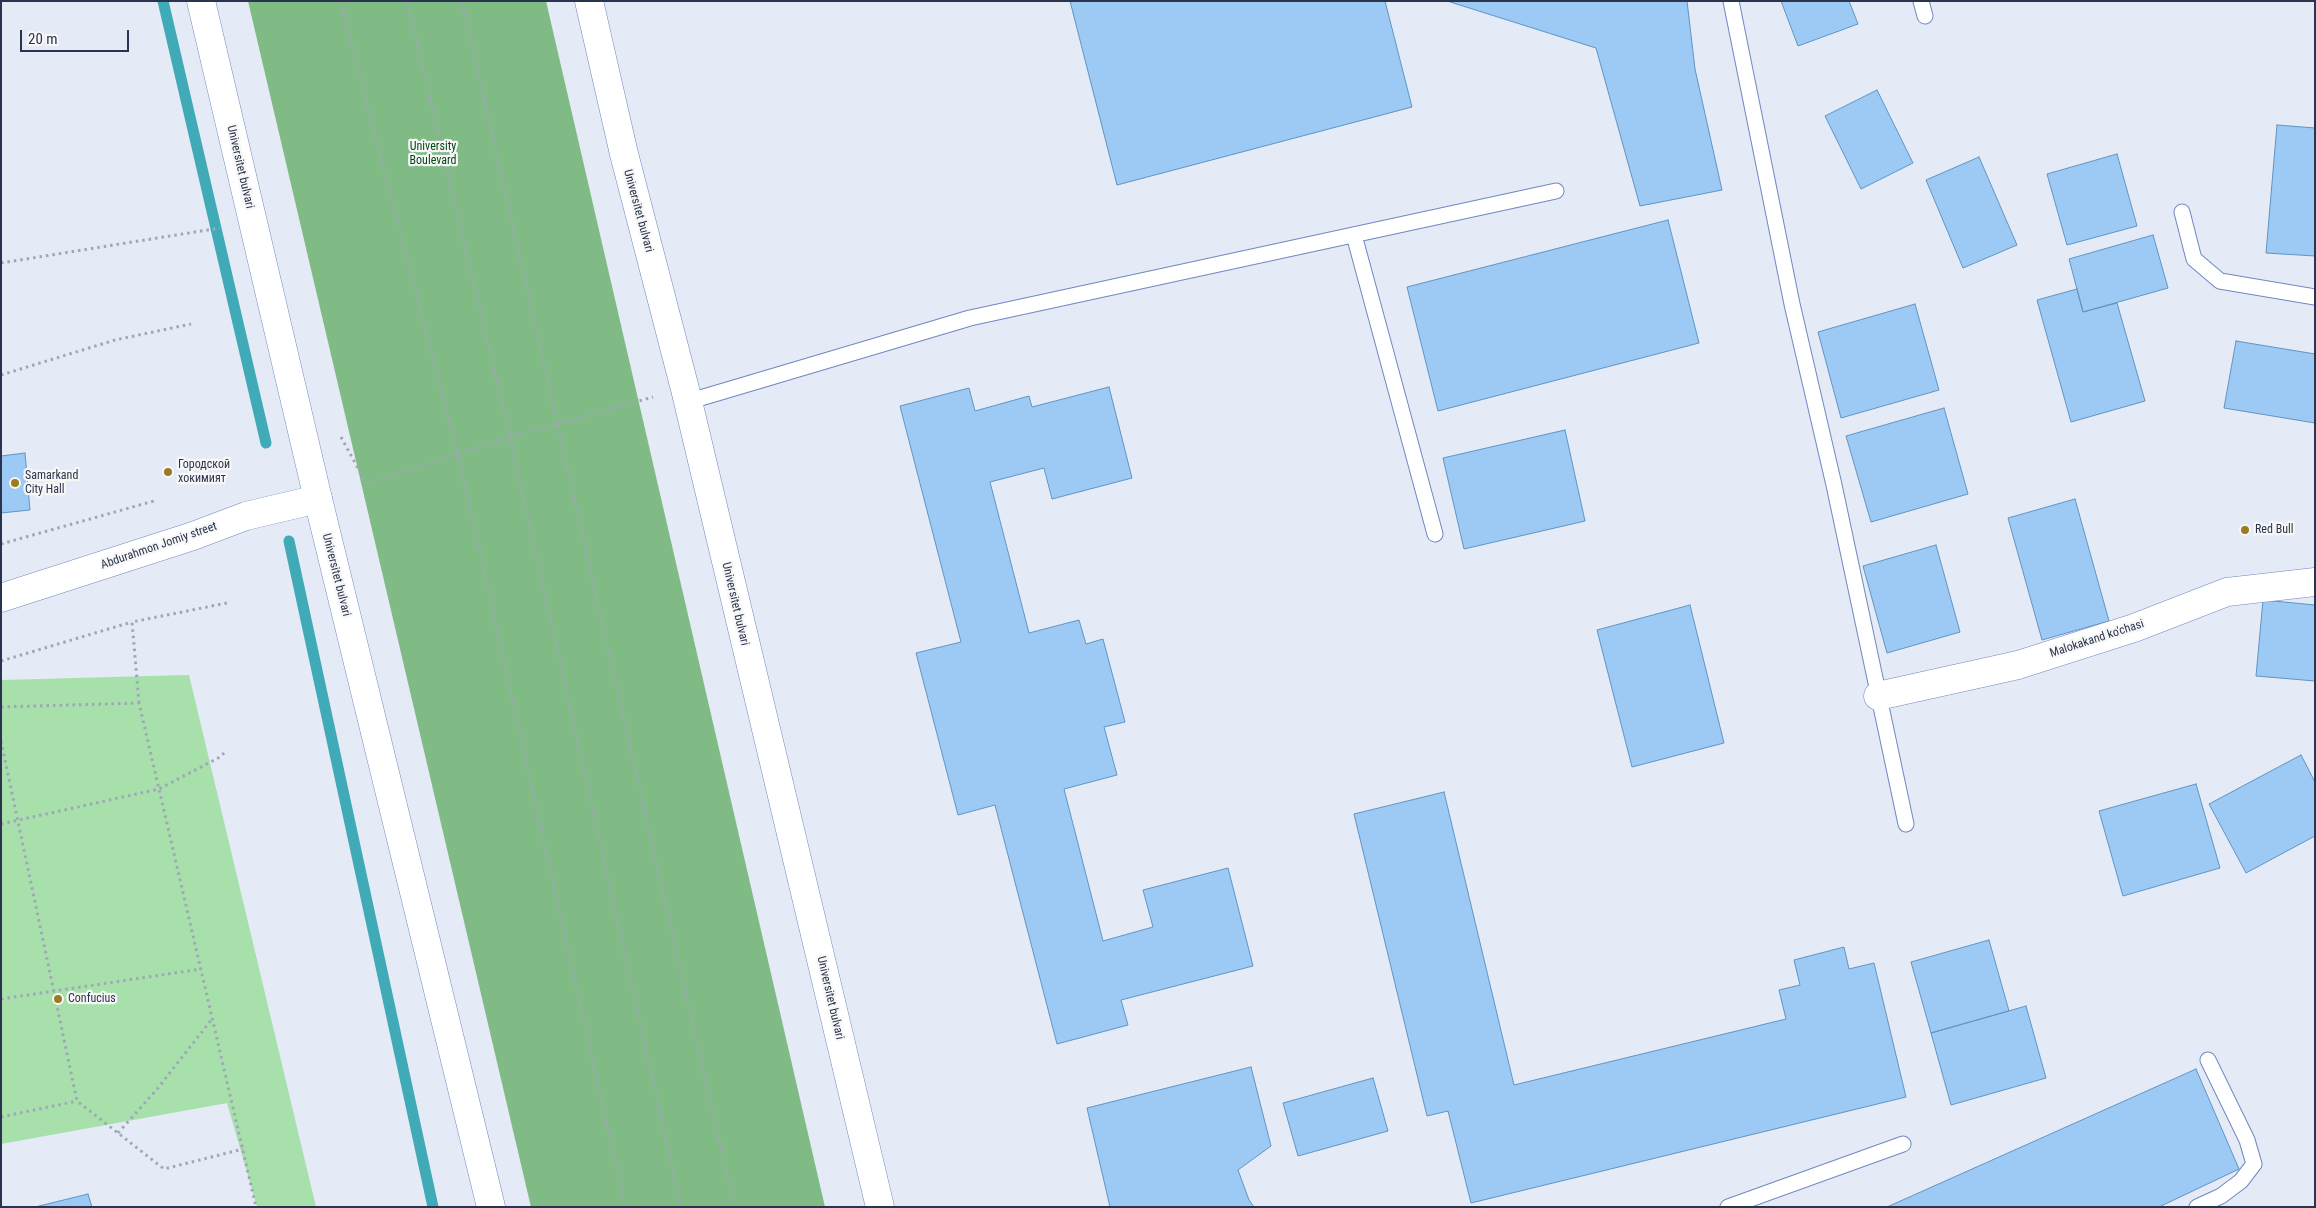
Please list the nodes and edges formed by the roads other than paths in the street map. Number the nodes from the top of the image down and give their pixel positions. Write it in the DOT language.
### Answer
graph roads {
  1 [pos="201,1"];
  2 [pos="589,1"];
  3 [pos="1731,1"];
  4 [pos="1921,1"];
  5 [pos="1925,16"];
  6 [pos="1556,191"];
  7 [pos="2182,212"];
  8 [pos="1354,235"];
  9 [pos="2315,297"];
  10 [pos="687,402"];
  11 [pos="318,499"];
  12 [pos="1435,534"];
  13 [pos="2315,582"];
  14 [pos="1,598"];
  15 [pos="1878,696"];
  16 [pos="1906,824"];
  17 [pos="2208,1060"];
  18 [pos="1903,1144"];
  19 [pos="491,1207"];
  20 [pos="880,1207"];
  21 [pos="1728,1207"];
  22 [pos="2197,1207"];
  1 -- 11 [label="main road, Universitet bulvari"];
  2 -- 10 [label="main road, Universitet bulvari"];
  3 -- 15 [label="lane"];
  4 -- 5 [label="lane"];
  6 -- 8 [label="lane"];
  7 -- 9 [label="lane"];
  8 -- 10 [label="lane"];
  8 -- 12 [label="lane"];
  10 -- 20 [label="main road, Universitet bulvari"];
  11 -- 14 [label="main road, Abdurahmon Jomiy street"];
  11 -- 19 [label="main road, Universitet bulvari"];
  13 -- 15 [label="main road, Malokakand ko'chasi"];
  15 -- 16 [label="lane"];
  17 -- 22 [label="lane"];
  18 -- 21 [label="lane"];
}
